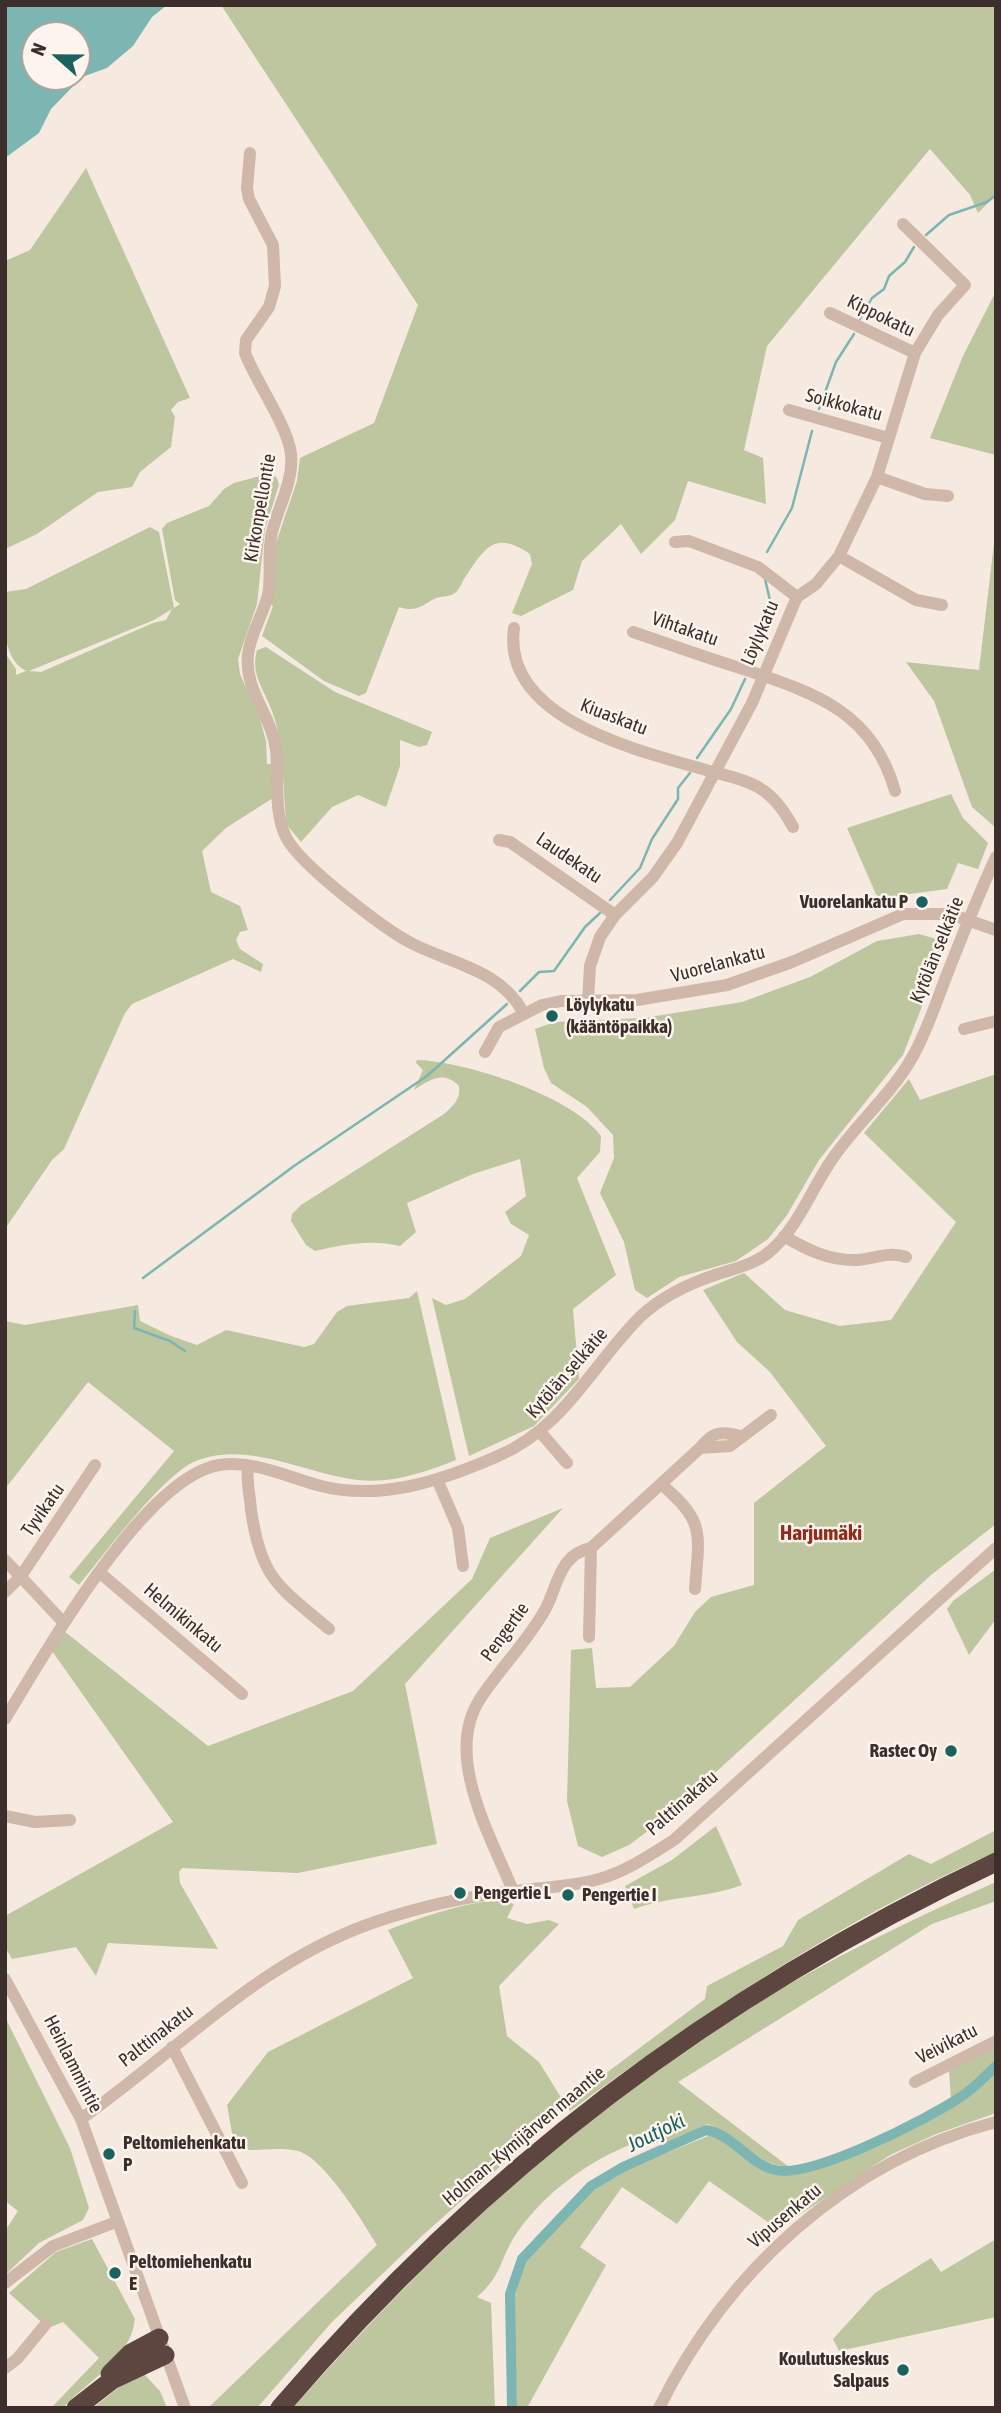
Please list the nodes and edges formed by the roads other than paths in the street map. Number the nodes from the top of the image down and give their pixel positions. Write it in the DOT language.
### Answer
graph roads {
  1 [pos="250,153"];
  2 [pos="902,224"];
  3 [pos="830,313"];
  4 [pos="915,353"];
  5 [pos="789,410"];
  6 [pos="888,438"];
  7 [pos="877,477"];
  8 [pos="948,496"];
  9 [pos="675,541"];
  10 [pos="839,556"];
  11 [pos="797,597"];
  12 [pos="942,605"];
  13 [pos="514,628"];
  14 [pos="633,632"];
  15 [pos="764,676"];
  16 [pos="715,773"];
  17 [pos="895,791"];
  18 [pos="793,827"];
  19 [pos="499,840"];
  20 [pos="996,857"];
  21 [pos="615,915"];
  22 [pos="969,918"];
  23 [pos="996,930"];
  24 [pos="588,1000"];
  25 [pos="523,1012"];
  26 [pos="996,1021"];
  27 [pos="964,1029"];
  28 [pos="485,1052"];
  29 [pos="784,1236"];
  30 [pos="906,1258"];
  31 [pos="771,1415"];
  32 [pos="541,1433"];
  33 [pos="567,1463"];
  34 [pos="96,1465"];
  35 [pos="248,1466"];
  36 [pos="437,1479"];
  37 [pos="661,1484"];
  38 [pos="591,1548"];
  39 [pos="996,1548"];
  40 [pos="5,1560"];
  41 [pos="463,1566"];
  42 [pos="99,1573"];
  43 [pos="21,1576"];
  44 [pos="695,1589"];
  45 [pos="5,1592"];
  46 [pos="63,1622"];
  47 [pos="329,1629"];
  48 [pos="589,1637"];
  49 [pos="242,1694"];
  50 [pos="5,1719"];
  51 [pos="5,1816"];
  52 [pos="70,1820"];
  53 [pos="996,1862"];
  54 [pos="996,1873"];
  55 [pos="513,1891"];
  56 [pos="835,1946"];
  57 [pos="5,1979"];
  58 [pos="996,2041"];
  59 [pos="172,2047"];
  60 [pos="915,2082"];
  61 [pos="81,2119"];
  62 [pos="996,2122"];
  63 [pos="242,2182"];
  64 [pos="116,2222"];
  65 [pos="5,2283"];
  66 [pos="45,2325"];
  67 [pos="162,2346"];
  68 [pos="5,2368"];
  69 [pos="83,2402"];
  70 [pos="185,2408"];
  71 [pos="280,2408"];
  72 [pos="659,2408"];
  1 -- 25 [label="street, Kirkonpellontie"];
  2 -- 4 [label="street, Löylykatu"];
  3 -- 4 [label="street, Kippokatu"];
  4 -- 6 [label="street, Löylykatu"];
  5 -- 6 [label="street, Soikkokatu"];
  6 -- 7 [label="street, Löylykatu"];
  7 -- 8 [label="street"];
  7 -- 10 [label="street, Löylykatu"];
  9 -- 11 [label="street"];
  10 -- 11 [label="street, Löylykatu"];
  10 -- 12 [label="street"];
  11 -- 15 [label="street, Löylykatu"];
  13 -- 16 [label="street, Kiuaskatu"];
  14 -- 15 [label="street, Vihtakatu"];
  15 -- 16 [label="street, Löylykatu"];
  15 -- 17 [label="street, Vihtakatu"];
  16 -- 18 [label="street, Kiuaskatu"];
  16 -- 21 [label="street, Löylykatu"];
  19 -- 21 [label="street, Laudekatu"];
  20 -- 22 [label="street, Kytölän selkätie"];
  21 -- 24 [label="street, Löylykatu"];
  22 -- 23 [label="street, Vuorelankatu"];
  22 -- 24 [label="street, Vuorelankatu"];
  22 -- 29 [label="street, Kytölän selkätie"];
  24 -- 25 [label="street, Vuorelankatu"];
  25 -- 28 [label="street, Vuorelankatu"];
  26 -- 27 [label="street"];
  29 -- 30 [label="street"];
  29 -- 32 [label="street, Kytölän selkätie"];
  31 -- 37 [label="street, Pengertie"];
  32 -- 33 [label="street"];
  32 -- 36 [label="street, Kytölän selkätie"];
  34 -- 43 [label="street, Tyvikatu"];
  35 -- 36 [label="street, Kytölän selkätie"];
  35 -- 42 [label="street, Kytölän selkätie"];
  35 -- 47 [label="street"];
  36 -- 41 [label="street"];
  37 -- 38 [label="street, Pengertie"];
  37 -- 44 [label="street"];
  38 -- 48 [label="street"];
  38 -- 55 [label="street, Pengertie"];
  39 -- 55 [label="street, Palttinakatu"];
  40 -- 43 [label="street"];
  42 -- 46 [label="street, Kytölän selkätie"];
  42 -- 49 [label="street, Helmikinkatu"];
  43 -- 45 [label="street, Tyvikatu"];
  43 -- 46 [label="street"];
  46 -- 50 [label="street, Kytölän selkätie"];
  51 -- 52 [label="street"];
  53 -- 56 [label="highway, Holman–Kymijärven maantie"];
  54 -- 56 [label="highway, Holman–Kymijärven maantie"];
  55 -- 59 [label="street, Palttinakatu"];
  56 -- 71 [label="highway, Holman–Kymijärven maantie"];
  57 -- 61 [label="street, Heinlammintie"];
  58 -- 60 [label="street, Veivikatu"];
  59 -- 61 [label="street, Palttinakatu"];
  59 -- 63 [label="street"];
  61 -- 64 [label="street, Heinlammintie"];
  62 -- 72 [label="street, Vipusenkatu"];
  64 -- 65 [label="street"];
  64 -- 67 [label="street, Heinlammintie"];
  66 -- 68 [label="street"];
  67 -- 69 [label="highway"];
  67 -- 70 [label="street, Heinlammintie"];
}
